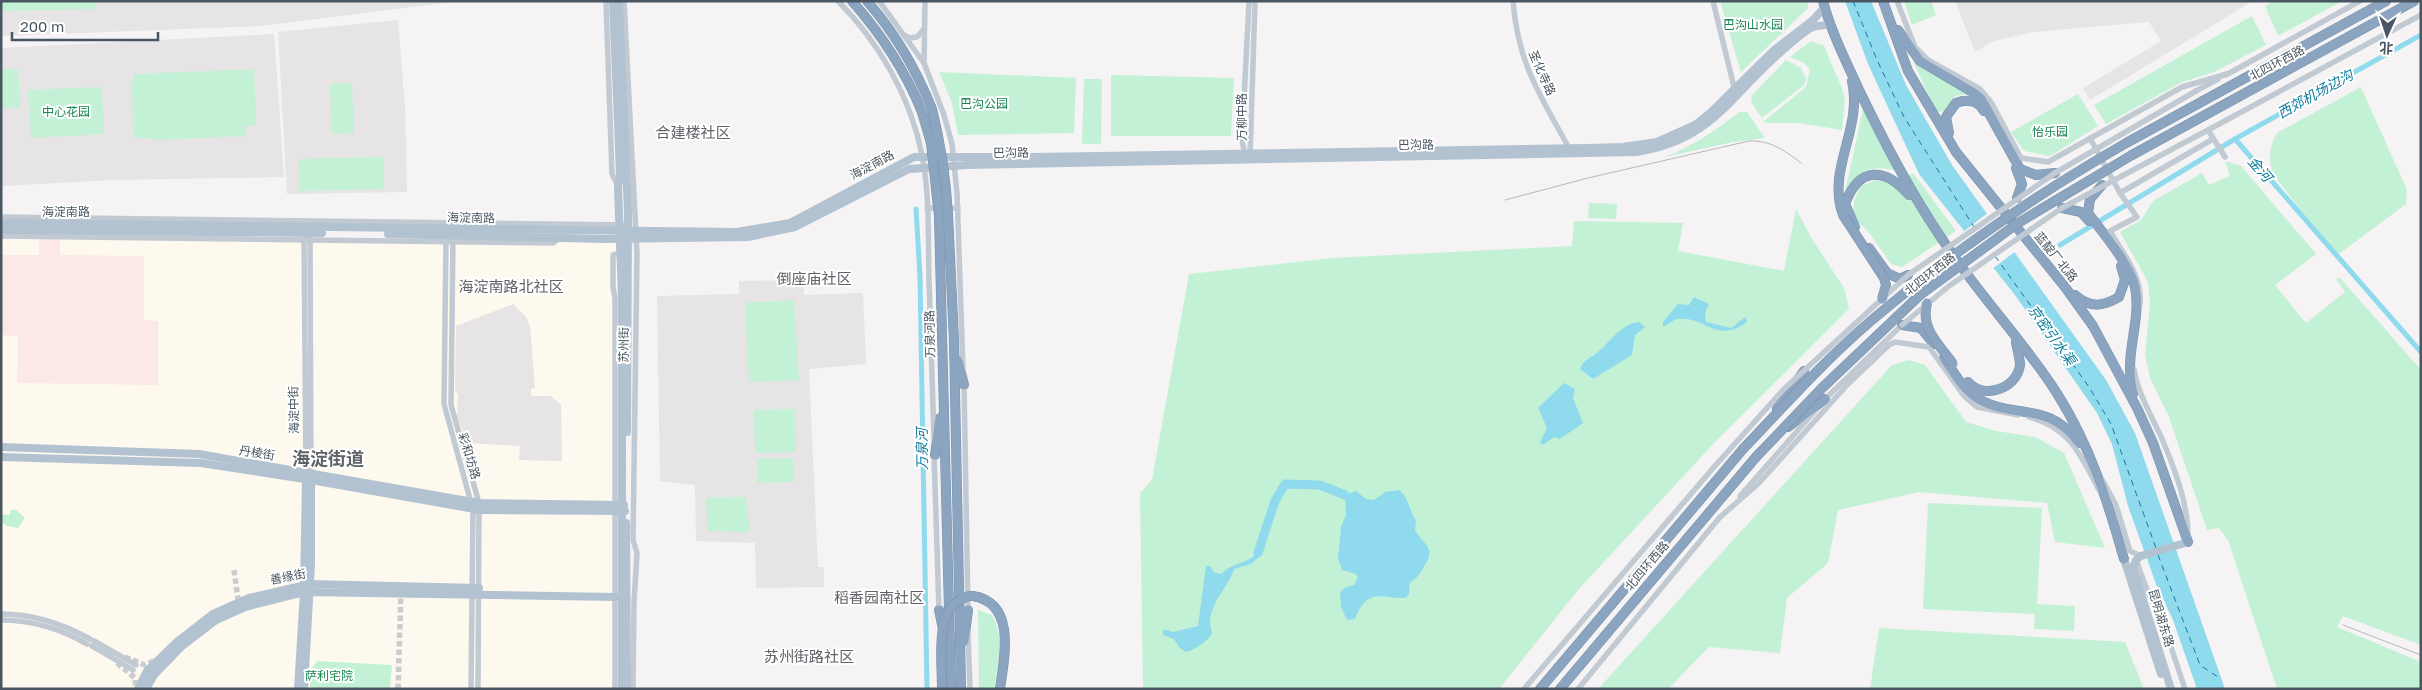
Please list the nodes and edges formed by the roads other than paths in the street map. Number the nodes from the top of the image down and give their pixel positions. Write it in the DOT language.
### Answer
graph roads {
  1 [pos="606,1"];
  2 [pos="613,1"];
  3 [pos="619,1"];
  4 [pos="624,1"];
  5 [pos="838,1"];
  6 [pos="852,1"];
  7 [pos="867,1"];
  8 [pos="879,1"];
  9 [pos="925,1"];
  10 [pos="1249,1"];
  11 [pos="1255,1"];
  12 [pos="1513,1"];
  13 [pos="1713,1"];
  14 [pos="1883,1"];
  15 [pos="1897,1"];
  16 [pos="2360,1"];
  17 [pos="2386,1"];
  18 [pos="2414,1"];
  19 [pos="2421,2"];
  20 [pos="1824,4"];
  21 [pos="2402,9"];
  22 [pos="2421,15"];
  23 [pos="1831,24"];
  24 [pos="925,27"];
  25 [pos="905,35"];
  26 [pos="924,63"];
  27 [pos="1849,69"];
  28 [pos="2227,74"];
  29 [pos="1734,87"];
  30 [pos="1981,103"];
  31 [pos="944,116"];
  32 [pos="914,126"];
  33 [pos="2208,130"];
  34 [pos="2090,138"];
  35 [pos="2214,141"];
  36 [pos="1569,148"];
  37 [pos="1248,152"];
  38 [pos="1956,152"];
  39 [pos="2223,154"];
  40 [pos="939,156"];
  41 [pos="954,156"];
  42 [pos="922,157"];
  43 [pos="1248,161"];
  44 [pos="955,166"];
  45 [pos="940,167"];
  46 [pos="924,168"];
  47 [pos="2055,173"];
  48 [pos="2102,185"];
  49 [pos="618,186"];
  50 [pos="957,193"];
  51 [pos="2120,193"];
  52 [pos="2017,198"];
  53 [pos="927,208"];
  54 [pos="958,208"];
  55 [pos="2062,208"];
  56 [pos="1922,210"];
  57 [pos="944,216"];
  58 [pos="1,217"];
  59 [pos="1,223"];
  60 [pos="1,230"];
  61 [pos="307,230"];
  62 [pos="619,232"];
  63 [pos="631,233"];
  64 [pos="450,235"];
  65 [pos="1,236"];
  66 [pos="2118,258"];
  67 [pos="1908,275"];
  68 [pos="2065,287"];
  69 [pos="1882,299"];
  70 [pos="1927,303"];
  71 [pos="1902,325"];
  72 [pos="2014,337"];
  73 [pos="954,340"];
  74 [pos="1806,369"];
  75 [pos="964,385"];
  76 [pos="944,396"];
  77 [pos="1825,399"];
  78 [pos="2137,408"];
  79 [pos="1763,428"];
  80 [pos="1774,438"];
  81 [pos="1,447"];
  82 [pos="934,455"];
  83 [pos="1,457"];
  84 [pos="2095,466"];
  85 [pos="309,476"];
  86 [pos="476,506"];
  87 [pos="2108,506"];
  88 [pos="621,508"];
  89 [pos="1719,518"];
  90 [pos="2188,542"];
  91 [pos="2139,558"];
  92 [pos="2124,559"];
  93 [pos="307,588"];
  94 [pos="476,591"];
  95 [pos="616,597"];
  96 [pos="938,610"];
  97 [pos="968,610"];
  98 [pos="1,614"];
  99 [pos="1,620"];
  100 [pos="91,643"];
  101 [pos="950,658"];
  102 [pos="135,667"];
  103 [pos="960,673"];
  104 [pos="138,689"];
  105 [pos="146,689"];
  106 [pos="298,689"];
  107 [pos="304,689"];
  108 [pos="472,689"];
  109 [pos="478,689"];
  110 [pos="615,689"];
  111 [pos="622,689"];
  112 [pos="628,689"];
  113 [pos="633,689"];
  114 [pos="941,689"];
  115 [pos="951,689"];
  116 [pos="960,689"];
  117 [pos="970,689"];
  118 [pos="1000,689"];
  119 [pos="1524,689"];
  120 [pos="1540,689"];
  121 [pos="1560,689"];
  122 [pos="1578,689"];
  123 [pos="2166,689"];
  124 [pos="2171,689"];
  125 [pos="2184,689"];
  1 -- 49 [label="street, 苏州街"];
  2 -- 49 [label="main road, 苏州街"];
  3 -- 63 [label="main road, 苏州街"];
  4 -- 63 [label="street, 苏州街"];
  5 -- 32 [label="street"];
  6 -- 57 [label="highway, 万泉河路, bridge"];
  7 -- 57 [label="highway, 万泉河路, bridge"];
  8 -- 25 [label="street"];
  9 -- 24 [label="street"];
  10 -- 37 [label="street, 万柳中路"];
  11 -- 37 [label="street, 万柳中路"];
  12 -- 36 [label="street, 圣化寺路"];
  13 -- 29 [label="street"];
  14 -- 30 [label="highway"];
  14 -- 38 [label="highway, 蓝靛厂北路"];
  15 -- 34 [label="street"];
  16 -- 28 [label="street, 北四环西路"];
  17 -- 79 [label="highway, 北四环西路, bridge"];
  18 -- 21 [label="highway, 北四环西路"];
  19 -- 21 [label="highway"];
  20 -- 23 [label="highway"];
  20 -- 29 [label="main road, 巴沟路"];
  21 -- 80 [label="highway, 北四环西路, bridge"];
  22 -- 33 [label="street, 北四环西路"];
  23 -- 27 [label="highway"];
  23 -- 43 [label="main road, 巴沟路"];
  24 -- 25 [label="street"];
  24 -- 26 [label="street"];
  25 -- 26 [label="street"];
  26 -- 31 [label="street"];
  27 -- 56 [label="highway"];
  27 -- 69 [label="highway, bridge"];
  28 -- 34 [label="street"];
  28 -- 47 [label="street, 北四环西路, bridge"];
  29 -- 36 [label="main road, 巴沟路"];
  30 -- 38 [label="highway"];
  30 -- 47 [label="highway"];
  30 -- 52 [label="highway"];
  31 -- 32 [label="street"];
  31 -- 41 [label="street"];
  32 -- 40 [label="street"];
  32 -- 42 [label="street"];
  33 -- 35 [label="street"];
  33 -- 48 [label="street, 北四环西路, bridge"];
  34 -- 51 [label="street"];
  35 -- 39 [label="street"];
  35 -- 51 [label="street"];
  36 -- 37 [label="main road, 巴沟路"];
  37 -- 41 [label="main road, 巴沟路"];
  37 -- 43 [label="street, 万柳中路"];
  38 -- 68 [label="highway, 蓝靛厂北路"];
  40 -- 41 [label="main road, 巴沟路"];
  40 -- 42 [label="main road, 海淀南路"];
  40 -- 45 [label="street"];
  41 -- 44 [label="street"];
  42 -- 46 [label="street, 万泉河路"];
  42 -- 63 [label="main road, 海淀南路"];
  43 -- 44 [label="main road, 巴沟路"];
  44 -- 45 [label="main road, 巴沟路"];
  44 -- 50 [label="street"];
  45 -- 46 [label="main road, 海淀南路"];
  45 -- 50 [label="street"];
  46 -- 53 [label="street, 万泉河路"];
  46 -- 63 [label="main road, 海淀南路"];
  47 -- 52 [label="street, 北四环西路, bridge"];
  48 -- 55 [label="street, 北四环西路, bridge"];
  48 -- 66 [label="highway, bridge"];
  49 -- 62 [label="main road, 苏州街"];
  50 -- 54 [label="street"];
  51 -- 90 [label="street"];
  52 -- 67 [label="street, 北四环西路, bridge"];
  53 -- 54 [label="street"];
  53 -- 82 [label="street, 万泉河路"];
  54 -- 75 [label="street"];
  55 -- 66 [label="highway"];
  55 -- 70 [label="street, 北四环西路, bridge"];
  56 -- 67 [label="highway, bridge"];
  56 -- 72 [label="highway"];
  57 -- 73 [label="highway, 万泉河路"];
  57 -- 76 [label="highway, 万泉河路"];
  58 -- 61 [label="street, 海淀南路"];
  59 -- 61 [label="main road, 海淀南路"];
  60 -- 61 [label="main road, 海淀南路"];
  61 -- 62 [label="street, 海淀南路"];
  61 -- 64 [label="main road, 海淀南路"];
  61 -- 65 [label="street, 海淀南路"];
  61 -- 85 [label="street, 海淀中街"];
  62 -- 63 [label="main road, 海淀南路"];
  62 -- 63 [label="street, 海淀南路"];
  62 -- 64 [label="main road, 海淀南路"];
  62 -- 64 [label="main road, 海淀南路"];
  62 -- 88 [label="main road, 苏州街"];
  63 -- 88 [label="main road, 苏州街"];
  63 -- 113 [label="street, 苏州街"];
  64 -- 86 [label="street, 彩和坊路"];
  66 -- 68 [label="highway"];
  66 -- 78 [label="highway"];
  67 -- 69 [label="street, 北四环西路, bridge"];
  68 -- 78 [label="highway, 蓝靛厂北路"];
  69 -- 74 [label="street, 北四环西路, bridge"];
  70 -- 71 [label="street, 北四环西路, bridge"];
  70 -- 72 [label="highway, bridge"];
  71 -- 77 [label="street, 北四环西路"];
  71 -- 84 [label="highway"];
  72 -- 84 [label="highway"];
  73 -- 75 [label="highway"];
  73 -- 103 [label="highway, 万泉河路"];
  74 -- 79 [label="highway, bridge"];
  74 -- 119 [label="street, 北四环西路, bridge"];
  75 -- 97 [label="street"];
  76 -- 82 [label="highway"];
  76 -- 101 [label="highway, 万泉河路"];
  77 -- 80 [label="highway, bridge"];
  77 -- 89 [label="street, 北四环西路"];
  78 -- 90 [label="highway, 蓝靛厂北路"];
  79 -- 120 [label="highway, 北四环西路, bridge"];
  80 -- 121 [label="highway, 北四环西路, bridge"];
  81 -- 85 [label="main road, 丹棱街"];
  82 -- 96 [label="street, 万泉河路"];
  83 -- 85 [label="main road, 丹棱街"];
  84 -- 87 [label="highway"];
  84 -- 91 [label="street"];
  85 -- 86 [label="main road, 丹棱街"];
  85 -- 93 [label="main road, 海淀中街"];
  86 -- 88 [label="main road, 丹棱街"];
  86 -- 94 [label="street, 彩和坊路"];
  87 -- 89 [label="street"];
  87 -- 92 [label="highway"];
  88 -- 95 [label="street, 苏州街"];
  88 -- 111 [label="main road, 苏州街"];
  88 -- 112 [label="main road, 苏州街"];
  89 -- 122 [label="street, 北四环西路"];
  90 -- 91 [label="main road"];
  91 -- 124 [label="main road, 昆明湖东路"];
  91 -- 125 [label="street"];
  92 -- 123 [label="main road, 昆明湖东路"];
  93 -- 94 [label="main road, 善缘街"];
  93 -- 104 [label="main road, 善缘街"];
  93 -- 105 [label="main road, 善缘街"];
  93 -- 106 [label="main road, 海淀中街"];
  93 -- 107 [label="main road, 海淀中街"];
  94 -- 95 [label="main road, 善缘街"];
  94 -- 108 [label="street, 彩和坊路"];
  94 -- 109 [label="street, 彩和坊路"];
  95 -- 110 [label="street, 苏州街"];
  96 -- 101 [label="highway"];
  96 -- 114 [label="street, 万泉河路"];
  97 -- 103 [label="highway"];
  97 -- 117 [label="street"];
  98 -- 100 [label="street"];
  99 -- 100 [label="street"];
  100 -- 102 [label="street"];
  101 -- 115 [label="highway, 万泉河路"];
  103 -- 116 [label="highway, 万泉河路"];
  114 -- 118 [label="highway, bridge"];
}
